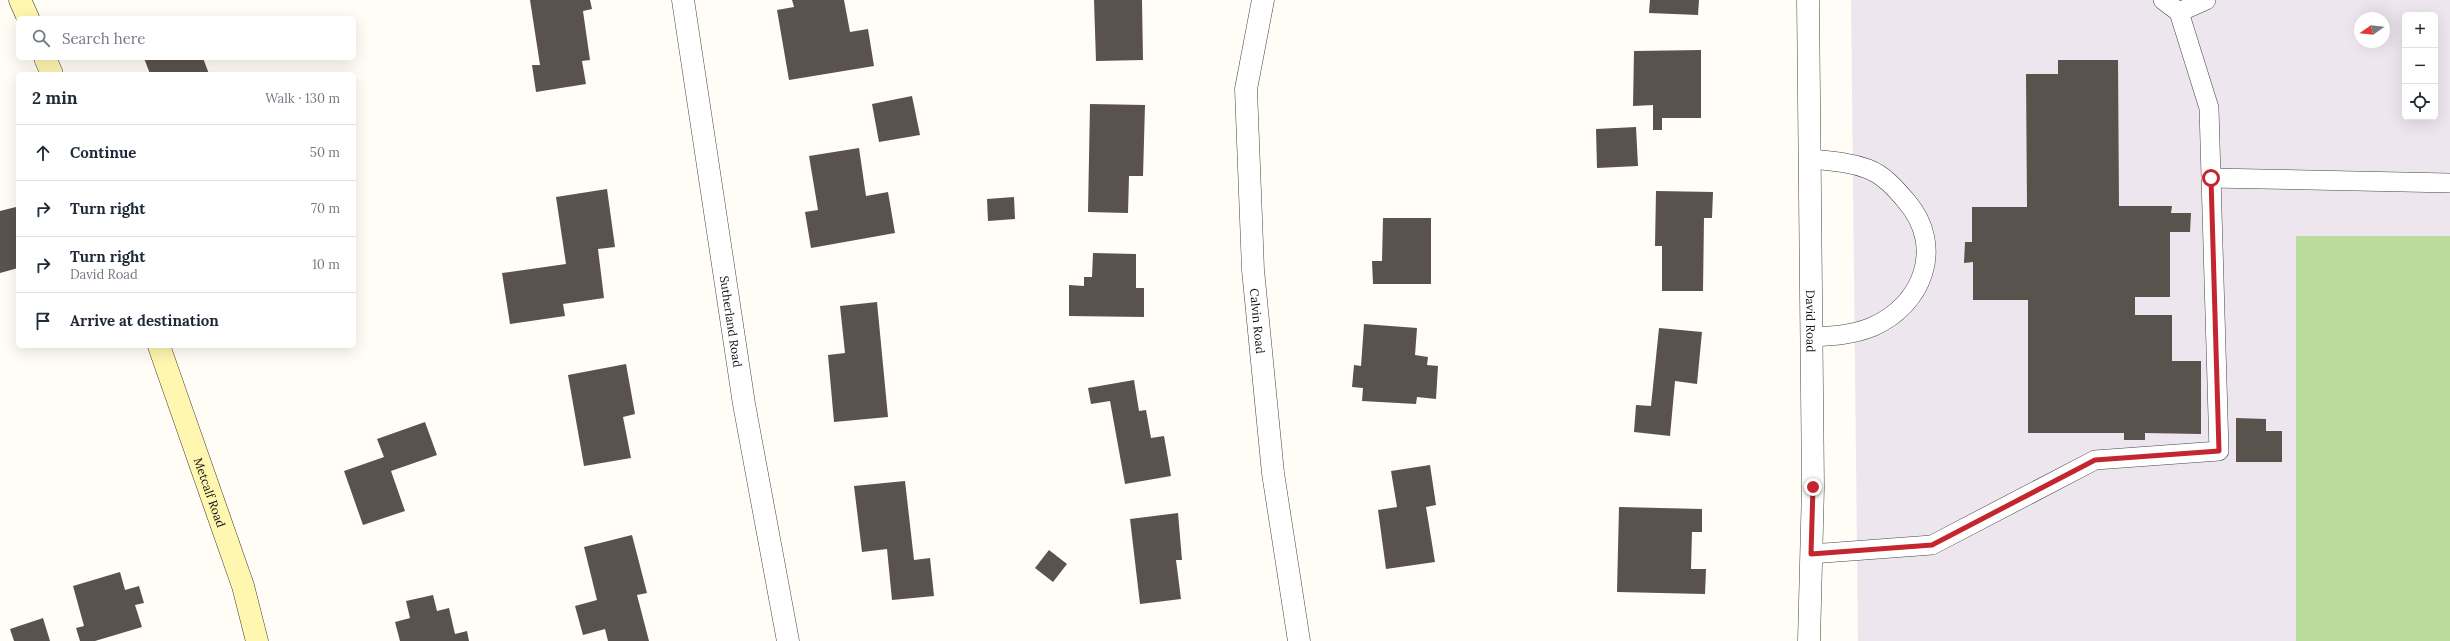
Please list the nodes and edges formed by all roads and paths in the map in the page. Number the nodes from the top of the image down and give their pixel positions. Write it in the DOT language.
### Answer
graph roads {
  1 [pos="20,0"];
  2 [pos="683,0"];
  3 [pos="1263,0"];
  4 [pos="1808,0"];
  5 [pos="2163,0"];
  6 [pos="2206,0"];
  7 [pos="2179,12"];
  8 [pos="27,16"];
  9 [pos="46,60"];
  10 [pos="51,72"];
  11 [pos="1811,159"];
  12 [pos="2211,178"];
  13 [pos="2450,183"];
  14 [pos="1812,337"];
  15 [pos="159,348"];
  16 [pos="1811,554"];
  17 [pos="257,641"];
  18 [pos="788,641"];
  19 [pos="1299,641"];
  20 [pos="1809,641"];
  1 -- 8 [label="street"];
  2 -- 18 [label="street, Sutherland Road"];
  3 -- 19 [label="street, Calvin Road"];
  4 -- 11 [label="street, David Road"];
  5 -- 7 [label="lane"];
  6 -- 7 [label="lane"];
  7 -- 12 [label="lane"];
  9 -- 10 [label="street"];
  11 -- 14 [label="street, David Road"];
  11 -- 14 [label="lane"];
  12 -- 13 [label="lane"];
  12 -- 16 [label="lane"];
  14 -- 16 [label="street, David Road"];
  15 -- 17 [label="street, Metcalf Road"];
  16 -- 20 [label="street, David Road"];
}
